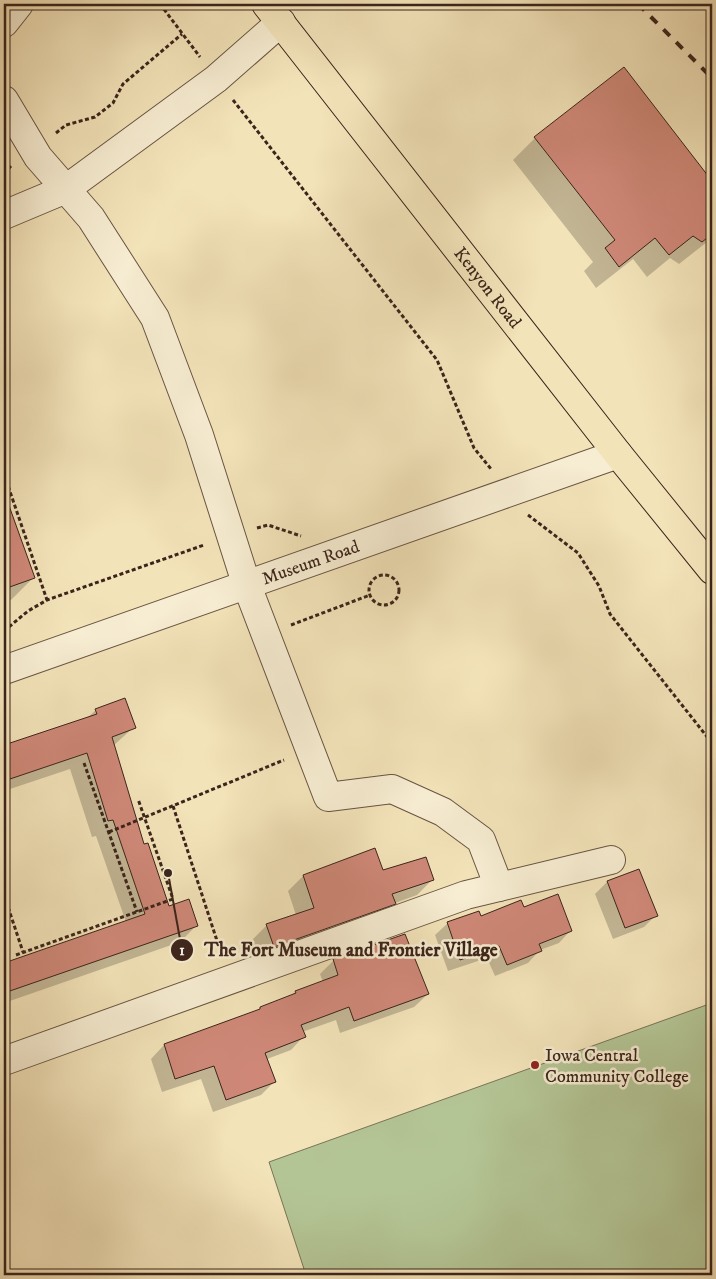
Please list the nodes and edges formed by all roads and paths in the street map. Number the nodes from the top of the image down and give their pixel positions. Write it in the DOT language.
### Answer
graph roads {
  1 [pos="19,4"];
  2 [pos="160,4"];
  3 [pos="274,13"];
  4 [pos="4,23"];
  5 [pos="182,34"];
  6 [pos="216,79"];
  7 [pos="4,100"];
  8 [pos="33,150"];
  9 [pos="4,173"];
  10 [pos="66,189"];
  11 [pos="4,215"];
  12 [pos="618,454"];
  13 [pos="4,474"];
  14 [pos="506,493"];
  15 [pos="712,570"];
  16 [pos="246,583"];
  17 [pos="370,595"];
  18 [pos="47,600"];
  19 [pos="266,634"];
  20 [pos="4,670"];
  21 [pos="712,743"];
  22 [pos="310,749"];
  23 [pos="84,763"];
  24 [pos="138,799"];
  25 [pos="173,806"];
  26 [pos="144,818"];
  27 [pos="109,832"];
  28 [pos="611,860"];
  29 [pos="499,887"];
  30 [pos="4,895"];
  31 [pos="137,912"];
  32 [pos="23,952"];
  33 [pos="16,955"];
  34 [pos="229,980"];
  35 [pos="4,1061"];
  1 -- 4 [label="street"];
  2 -- 5 [label="path"];
  3 -- 6 [label="street"];
  3 -- 12 [label="main road, Kenyon Road"];
  5 -- 6 [label="path"];
  5 -- 8 [label="path"];
  6 -- 10 [label="street"];
  6 -- 14 [label="path"];
  7 -- 8 [label="street"];
  8 -- 9 [label="path"];
  8 -- 10 [label="street"];
  10 -- 11 [label="street"];
  10 -- 16 [label="street"];
  12 -- 14 [label="street, Museum Road"];
  12 -- 15 [label="main road, Kenyon Road"];
  13 -- 18 [label="path"];
  14 -- 16 [label="street, Museum Road"];
  14 -- 21 [label="path"];
  16 -- 19 [label="street"];
  16 -- 20 [label="street, Museum Road"];
  17 -- 17 [label="path"];
  17 -- 19 [label="path"];
  19 -- 22 [label="street"];
  22 -- 25 [label="path"];
  22 -- 29 [label="street"];
  23 -- 27 [label="path"];
  24 -- 26 [label="path"];
  25 -- 26 [label="path"];
  25 -- 34 [label="path"];
  26 -- 27 [label="path"];
  26 -- 31 [label="path"];
  27 -- 31 [label="path"];
  28 -- 29 [label="street"];
  29 -- 34 [label="street"];
  30 -- 32 [label="path"];
  31 -- 32 [label="path"];
  32 -- 33 [label="path"];
  34 -- 35 [label="street"];
}
